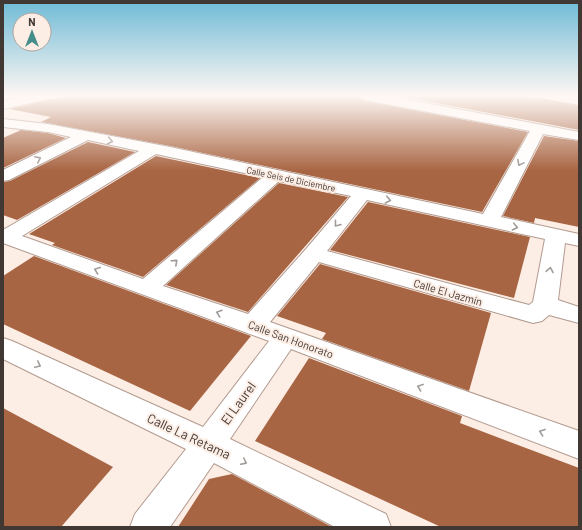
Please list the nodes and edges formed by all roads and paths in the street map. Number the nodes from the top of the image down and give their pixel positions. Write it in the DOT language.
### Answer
graph roads {
  1 [pos="495,121"];
  2 [pos="3,123"];
  3 [pos="21,125"];
  4 [pos="538,129"];
  5 [pos="3,133"];
  6 [pos="85,136"];
  7 [pos="579,136"];
  8 [pos="153,149"];
  9 [pos="275,175"];
  10 [pos="3,176"];
  11 [pos="362,194"];
  12 [pos="489,222"];
  13 [pos="556,235"];
  14 [pos="4,236"];
  15 [pos="579,240"];
  16 [pos="314,254"];
  17 [pos="146,288"];
  18 [pos="545,305"];
  19 [pos="579,315"];
  20 [pos="253,325"];
  21 [pos="286,338"];
  22 [pos="4,351"];
  23 [pos="208,444"];
  24 [pos="579,445"];
  25 [pos="148,527"];
  26 [pos="373,527"];
  1 -- 4 [label="street"];
  2 -- 3 [label="street, Calle Seis de Diciembre"];
  3 -- 5 [label="street"];
  3 -- 6 [label="street, Calle Seis de Diciembre"];
  4 -- 7 [label="street"];
  4 -- 12 [label="street, one-way"];
  6 -- 8 [label="street, Calle Seis de Diciembre, one-way"];
  10 -- 6 [label="street, one-way"];
  8 -- 9 [label="street, Calle Seis de Diciembre"];
  8 -- 14 [label="street"];
  9 -- 11 [label="street, Calle Seis de Diciembre"];
  17 -- 9 [label="street, one-way"];
  11 -- 12 [label="street, Calle Seis de Diciembre, one-way"];
  11 -- 16 [label="street, one-way"];
  12 -- 13 [label="street, Calle Seis de Diciembre, one-way"];
  13 -- 15 [label="street, Calle Seis de Diciembre"];
  18 -- 13 [label="street, one-way"];
  17 -- 14 [label="street, Calle San Honorato, one-way"];
  16 -- 18 [label="street, Calle El Jazmín"];
  16 -- 20 [label="street"];
  20 -- 17 [label="street, Calle San Honorato, one-way"];
  18 -- 19 [label="street"];
  20 -- 21 [label="street, Calle San Honorato"];
  21 -- 23 [label="street, El Laurel"];
  24 -- 21 [label="street, Calle San Honorato, one-way"];
  22 -- 23 [label="street, Calle La Retama, one-way"];
  23 -- 25 [label="street, El Laurel"];
  23 -- 26 [label="street, Calle La Retama, one-way"];
}
